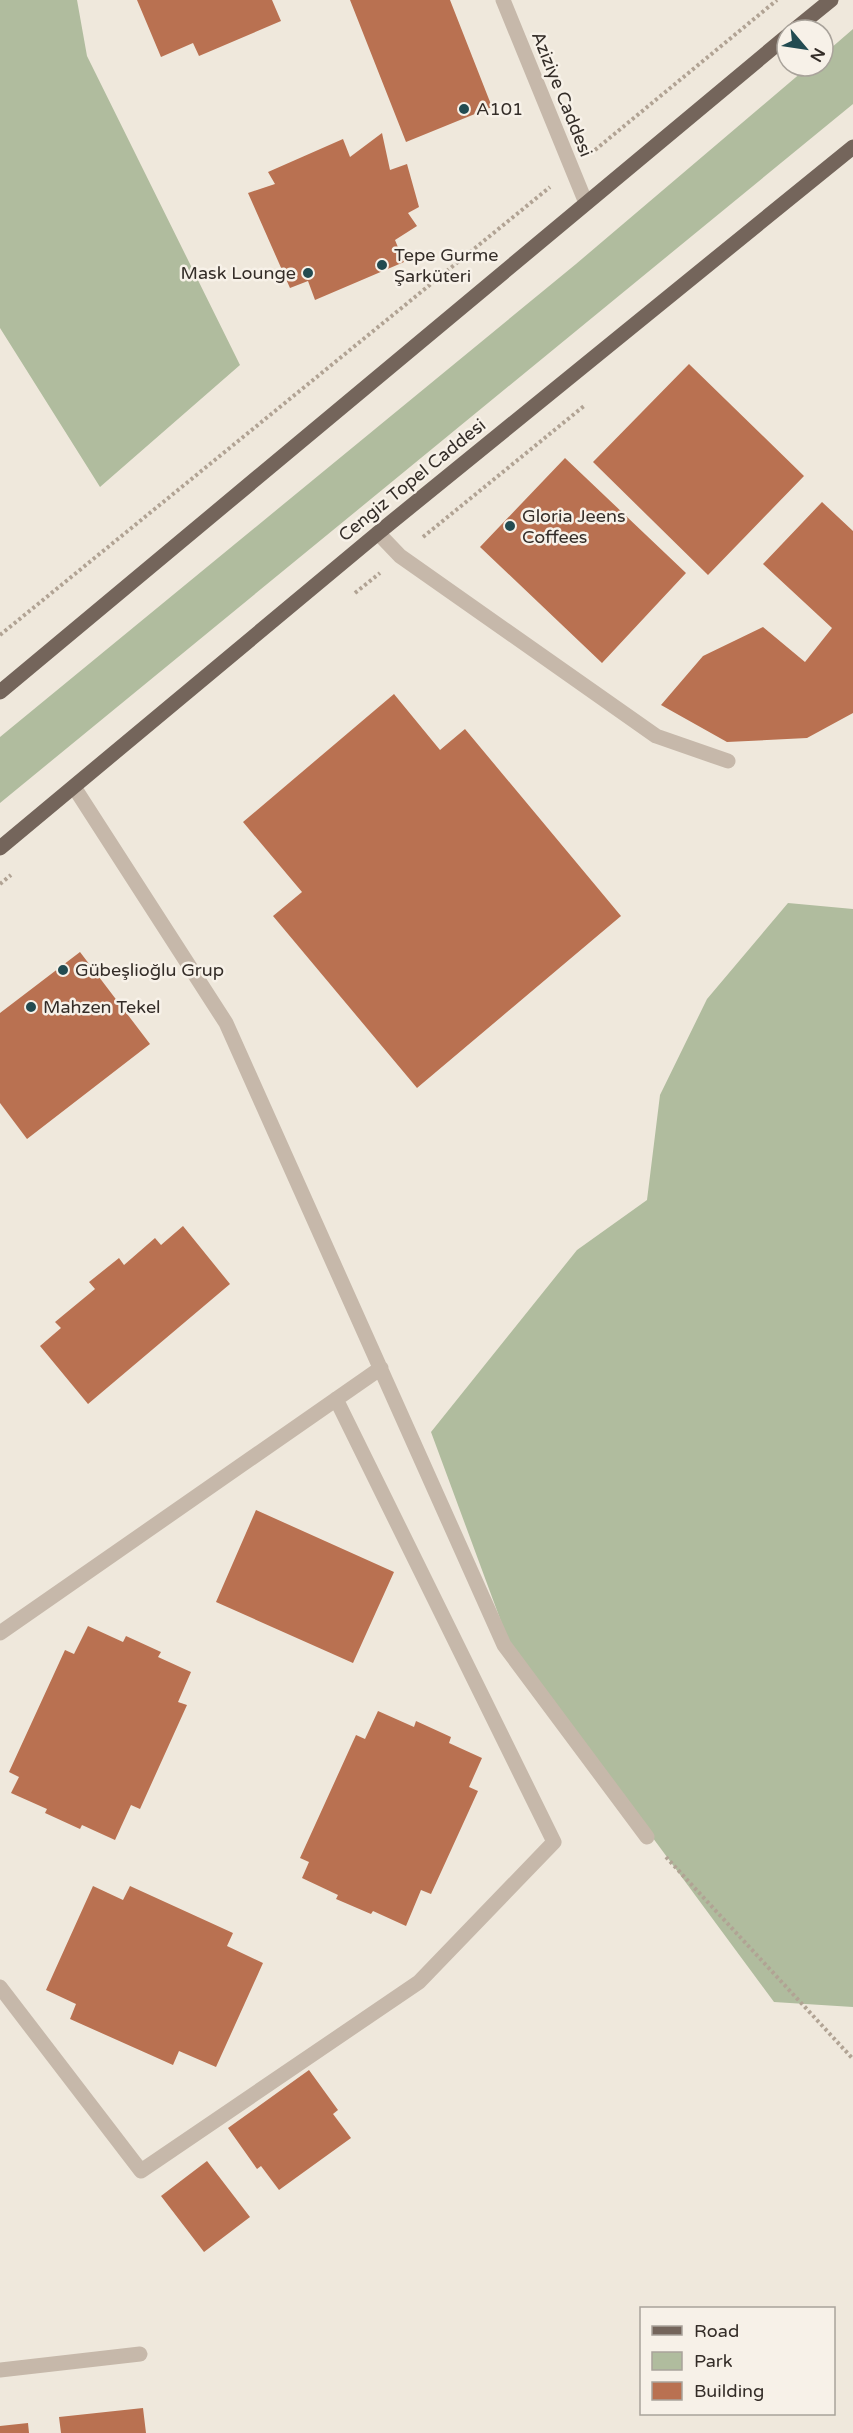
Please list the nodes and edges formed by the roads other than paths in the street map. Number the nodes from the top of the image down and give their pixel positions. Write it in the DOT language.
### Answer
graph roads {
  1 [pos="502,0"];
  2 [pos="831,0"];
  3 [pos="809,18"];
  4 [pos="775,46"];
  5 [pos="853,147"];
  6 [pos="586,203"];
  7 [pos="378,533"];
  8 [pos="0,692"];
  9 [pos="728,761"];
  10 [pos="74,787"];
  11 [pos="0,848"];
  12 [pos="381,1368"];
  13 [pos="336,1399"];
  14 [pos="0,1634"];
  15 [pos="647,1837"];
  16 [pos="0,1987"];
  17 [pos="140,2354"];
  18 [pos="0,2370"];
  1 -- 6 [label="street, Aziziye Caddesi"];
  2 -- 3 [label="main road"];
  4 -- 6 [label="main road"];
  5 -- 7 [label="main road, Cengiz Topel Caddesi"];
  6 -- 8 [label="main road"];
  7 -- 9 [label="street"];
  7 -- 10 [label="main road, Cengiz Topel Caddesi"];
  10 -- 11 [label="main road, Cengiz Topel Caddesi"];
  10 -- 12 [label="street"];
  12 -- 13 [label="street"];
  12 -- 15 [label="street"];
  13 -- 14 [label="street"];
  13 -- 16 [label="street"];
  17 -- 18 [label="street"];
}
